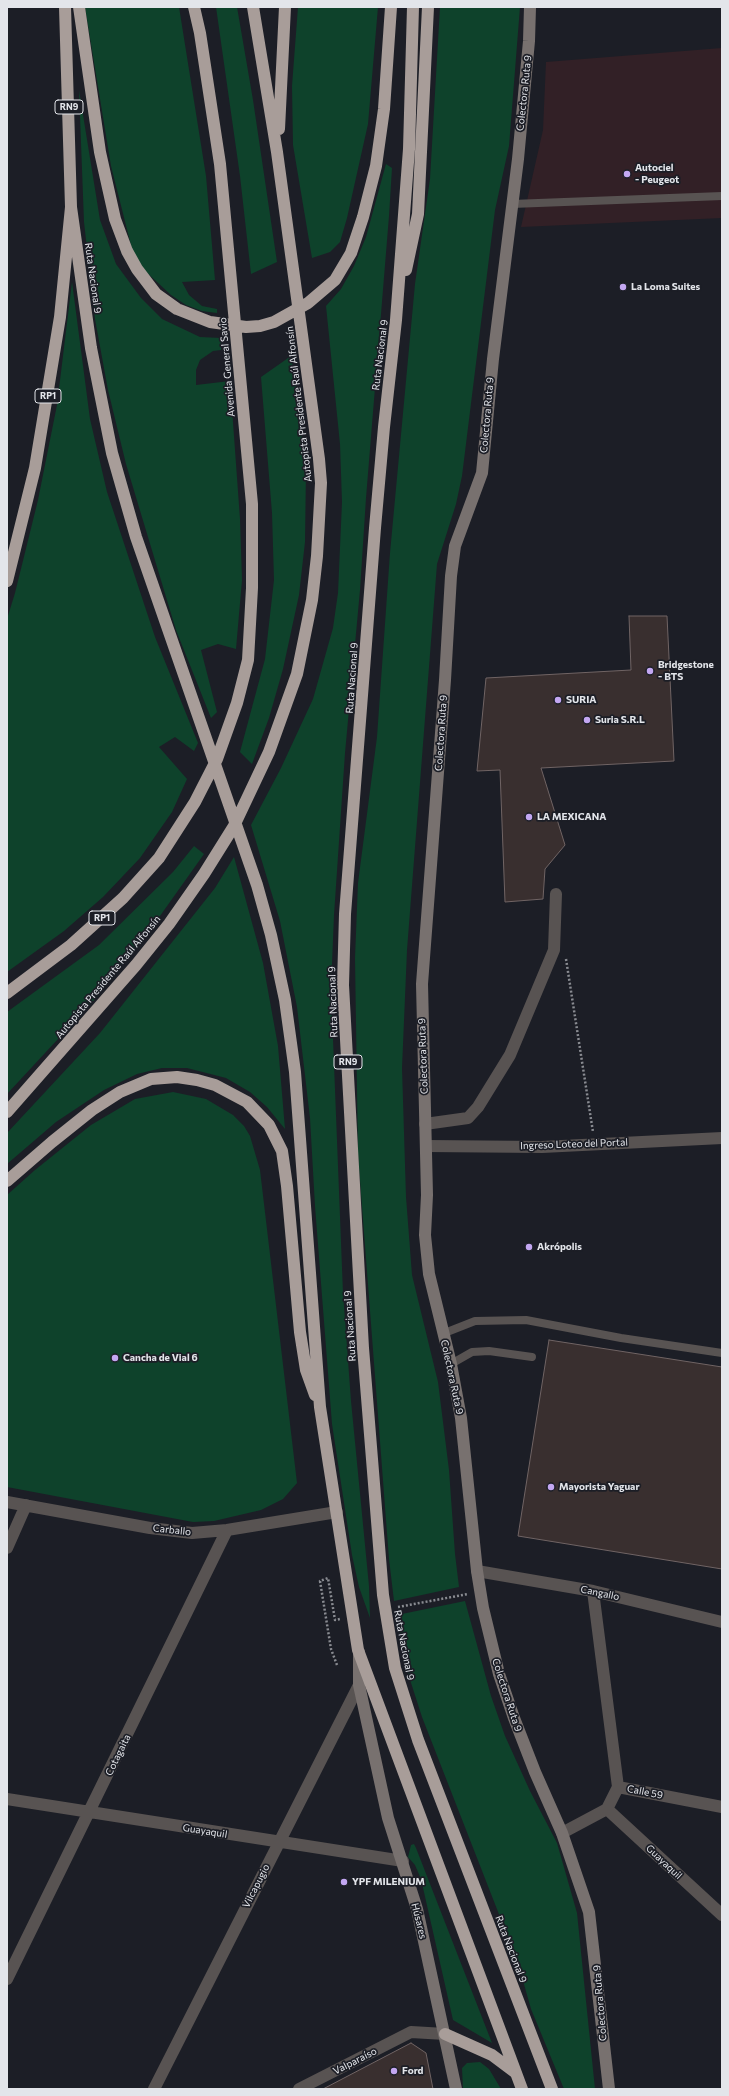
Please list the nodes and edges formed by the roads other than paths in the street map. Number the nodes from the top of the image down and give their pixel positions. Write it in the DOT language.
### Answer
graph roads {
  1 [pos="65,7"];
  2 [pos="79,7"];
  3 [pos="194,7"];
  4 [pos="253,7"];
  5 [pos="285,7"];
  6 [pos="391,7"];
  7 [pos="413,7"];
  8 [pos="428,7"];
  9 [pos="530,7"];
  10 [pos="278,152"];
  11 [pos="722,196"];
  12 [pos="512,204"];
  13 [pos="70,207"];
  14 [pos="396,320"];
  15 [pos="7,581"];
  16 [pos="556,894"];
  17 [pos="7,993"];
  18 [pos="7,1112"];
  19 [pos="425,1124"];
  20 [pos="722,1138"];
  21 [pos="426,1146"];
  22 [pos="7,1181"];
  23 [pos="442,1334"];
  24 [pos="722,1353"];
  25 [pos="532,1357"];
  26 [pos="451,1364"];
  27 [pos="320,1407"];
  28 [pos="7,1502"];
  29 [pos="26,1505"];
  30 [pos="337,1512"];
  31 [pos="227,1530"];
  32 [pos="7,1548"];
  33 [pos="477,1571"];
  34 [pos="594,1591"];
  35 [pos="721,1621"];
  36 [pos="358,1650"];
  37 [pos="359,1685"];
  38 [pos="618,1787"];
  39 [pos="7,1799"];
  40 [pos="722,1807"];
  41 [pos="607,1809"];
  42 [pos="89,1813"];
  43 [pos="562,1832"];
  44 [pos="278,1842"];
  45 [pos="403,1861"];
  46 [pos="722,1915"];
  47 [pos="7,1979"];
  48 [pos="445,2034"];
  49 [pos="516,2074"];
  50 [pos="154,2089"];
  51 [pos="299,2089"];
  52 [pos="456,2089"];
  53 [pos="522,2089"];
  54 [pos="552,2089"];
  55 [pos="609,2089"];
  1 -- 13 [label="highway, RN9"];
  2 -- 6 [label="highway"];
  3 -- 17 [label="highway, Avenida General Savio / RP1"];
  4 -- 10 [label="highway"];
  5 -- 10 [label="highway"];
  7 -- 14 [label="highway, Ruta Nacional 9 / RN9"];
  8 -- 14 [label="highway"];
  9 -- 12 [label="street, Colectora Ruta 9"];
  10 -- 18 [label="highway, Autopista Presidente Raúl Alfonsín"];
  11 -- 12 [label="lane"];
  12 -- 19 [label="street, Colectora Ruta 9"];
  13 -- 15 [label="highway, RP1"];
  13 -- 27 [label="highway, Ruta Nacional 9 / RN9"];
  14 -- 54 [label="highway, Ruta Nacional 9 / RN9"];
  16 -- 19 [label="street"];
  19 -- 21 [label="street, Colectora Ruta 9"];
  20 -- 21 [label="street, Ingreso Loteo del Portal"];
  21 -- 23 [label="street, Colectora Ruta 9"];
  22 -- 27 [label="highway"];
  23 -- 24 [label="lane"];
  23 -- 26 [label="street, Colectora Ruta 9"];
  25 -- 26 [label="lane"];
  26 -- 33 [label="street, Colectora Ruta 9"];
  27 -- 30 [label="highway, Ruta Nacional 9 / RN9"];
  28 -- 29 [label="street, Carballo"];
  29 -- 31 [label="street, Carballo"];
  29 -- 32 [label="street"];
  30 -- 31 [label="street, Carballo"];
  30 -- 36 [label="highway, Ruta Nacional 9 / RN9"];
  31 -- 42 [label="street, Cotagaita"];
  33 -- 34 [label="street, Cangallo"];
  33 -- 43 [label="street, Colectora Ruta 9"];
  34 -- 35 [label="street, Cangallo"];
  34 -- 38 [label="street"];
  36 -- 37 [label="street, Húsares"];
  36 -- 49 [label="highway, Ruta Nacional 9 / RN9"];
  37 -- 44 [label="street, Vilcapugio"];
  37 -- 45 [label="street, Húsares"];
  38 -- 40 [label="street, Calle 59"];
  38 -- 41 [label="street, Calle 59"];
  39 -- 42 [label="street, Guayaquil"];
  41 -- 43 [label="street"];
  41 -- 46 [label="street, Guayaquil"];
  42 -- 44 [label="street, Guayaquil"];
  42 -- 47 [label="street, Cotagaita"];
  43 -- 55 [label="street, Colectora Ruta 9"];
  44 -- 45 [label="street, Guayaquil"];
  44 -- 50 [label="street, Vilcapugio"];
  45 -- 48 [label="street, Húsares"];
  48 -- 49 [label="highway"];
  48 -- 51 [label="street, Valparaíso"];
  48 -- 52 [label="street, Húsares"];
  49 -- 53 [label="highway, Ruta Nacional 9 / RN9"];
}
